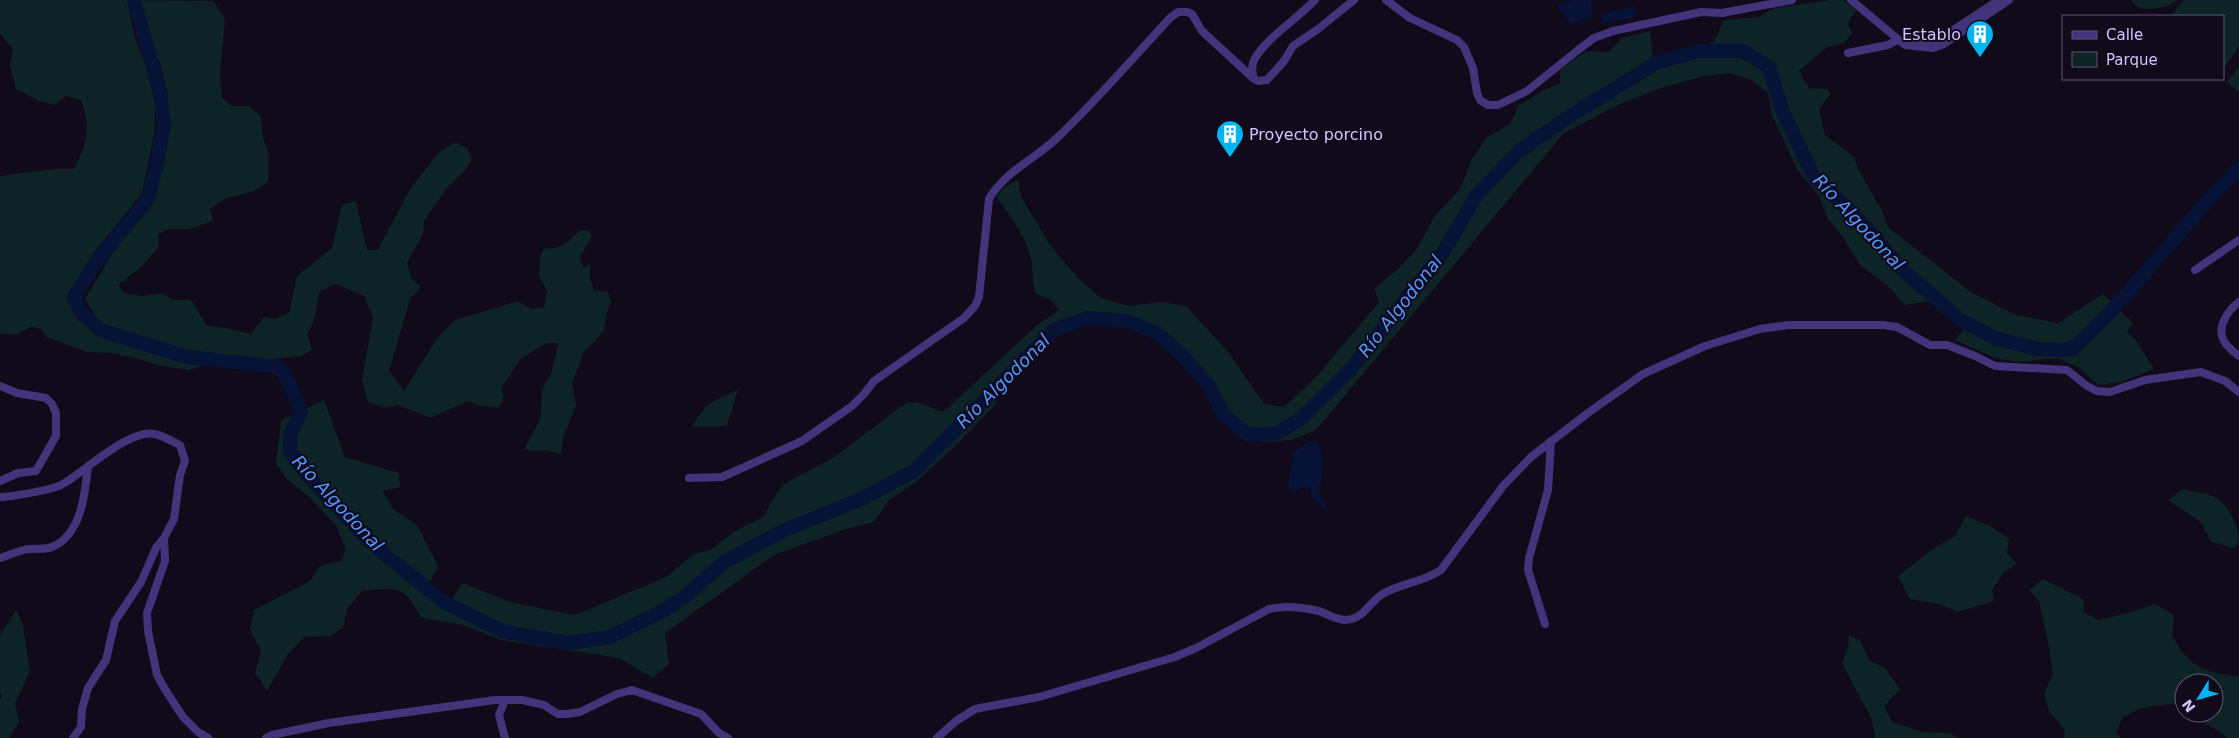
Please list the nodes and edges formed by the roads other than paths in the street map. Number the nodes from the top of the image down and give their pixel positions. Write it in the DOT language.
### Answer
graph roads {
  1 [pos="1315,0"];
  2 [pos="1354,0"];
  3 [pos="1386,0"];
  4 [pos="1792,0"];
  5 [pos="1851,0"];
  6 [pos="1999,0"];
  7 [pos="2008,0"];
  8 [pos="1899,40"];
  9 [pos="1848,53"];
  10 [pos="1254,79"];
  11 [pos="2239,240"];
  12 [pos="2195,270"];
  13 [pos="2239,302"];
  14 [pos="2239,356"];
  15 [pos="0,386"];
  16 [pos="2239,392"];
  17 [pos="1551,441"];
  18 [pos="88,466"];
  19 [pos="690,478"];
  20 [pos="0,481"];
  21 [pos="0,497"];
  22 [pos="164,538"];
  23 [pos="0,558"];
  24 [pos="1545,624"];
  25 [pos="505,700"];
  26 [pos="73,738"];
  27 [pos="208,738"];
  28 [pos="266,738"];
  29 [pos="505,738"];
  30 [pos="728,738"];
  31 [pos="937,738"];
  1 -- 10 [label="street"];
  2 -- 10 [label="street"];
  3 -- 4 [label="street"];
  5 -- 8 [label="street"];
  6 -- 8 [label="street"];
  7 -- 8 [label="street"];
  8 -- 9 [label="street"];
  10 -- 19 [label="street"];
  11 -- 12 [label="street"];
  13 -- 14 [label="street"];
  15 -- 20 [label="street"];
  16 -- 17 [label="street"];
  17 -- 24 [label="street"];
  17 -- 31 [label="street"];
  18 -- 21 [label="street"];
  18 -- 22 [label="street"];
  18 -- 23 [label="street"];
  22 -- 26 [label="street"];
  22 -- 27 [label="street"];
  25 -- 28 [label="street"];
  25 -- 29 [label="street"];
  25 -- 30 [label="street"];
}
